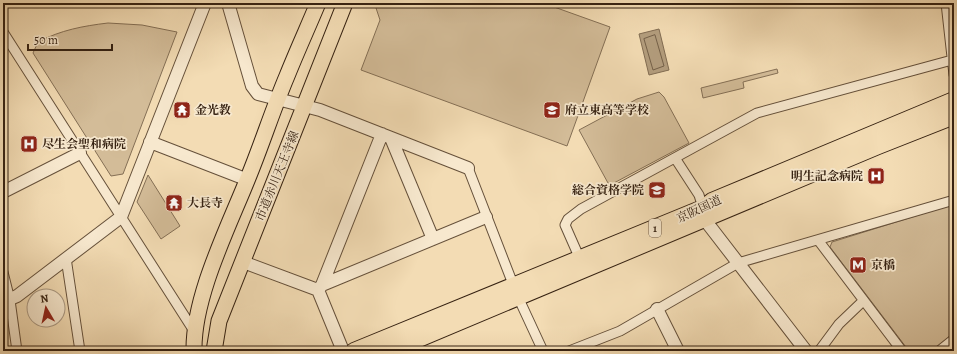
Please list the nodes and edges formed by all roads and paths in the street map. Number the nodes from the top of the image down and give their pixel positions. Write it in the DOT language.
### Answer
graph roads {
  1 [pos="205,3"];
  2 [pos="228,3"];
  3 [pos="318,3"];
  4 [pos="345,3"];
  5 [pos="949,4"];
  6 [pos="3,32"];
  7 [pos="952,60"];
  8 [pos="954,74"];
  9 [pos="278,100"];
  10 [pos="954,100"];
  11 [pos="305,106"];
  12 [pos="954,116"];
  13 [pos="386,136"];
  14 [pos="150,142"];
  15 [pos="80,153"];
  16 [pos="675,158"];
  17 [pos="468,168"];
  18 [pos="248,180"];
  19 [pos="3,192"];
  20 [pos="954,200"];
  21 [pos="704,214"];
  22 [pos="121,217"];
  23 [pos="486,217"];
  24 [pos="433,239"];
  25 [pos="818,240"];
  26 [pos="66,258"];
  27 [pos="580,259"];
  28 [pos="243,262"];
  29 [pos="738,263"];
  30 [pos="3,272"];
  31 [pos="320,288"];
  32 [pos="516,291"];
  33 [pos="6,301"];
  34 [pos="864,301"];
  35 [pos="657,309"];
  36 [pos="194,332"];
  37 [pos="954,339"];
  38 [pos="802,350"];
  39 [pos="17,351"];
  40 [pos="80,351"];
  41 [pos="194,351"];
  42 [pos="214,351"];
  43 [pos="343,351"];
  44 [pos="354,351"];
  45 [pos="390,351"];
  46 [pos="543,351"];
  47 [pos="568,351"];
  48 [pos="678,351"];
  49 [pos="819,351"];
  50 [pos="902,351"];
  51 [pos="938,351"];
  1 -- 14 [label="street"];
  2 -- 9 [label="street"];
  3 -- 9 [label="main road"];
  4 -- 11 [label="main road, 市道赤川天王寺線"];
  5 -- 7 [label="street"];
  6 -- 15 [label="street"];
  7 -- 8 [label="street"];
  7 -- 16 [label="street"];
  9 -- 11 [label="street"];
  9 -- 18 [label="main road"];
  10 -- 21 [label="highway, 京阪国道 / 1"];
  11 -- 13 [label="street"];
  11 -- 28 [label="main road, 市道赤川天王寺線"];
  12 -- 21 [label="highway, 京阪国道 / 1"];
  13 -- 17 [label="street"];
  13 -- 24 [label="street"];
  13 -- 31 [label="street"];
  14 -- 18 [label="street"];
  14 -- 22 [label="street"];
  15 -- 19 [label="street"];
  15 -- 22 [label="street"];
  16 -- 21 [label="street"];
  16 -- 27 [label="street"];
  17 -- 23 [label="street"];
  18 -- 36 [label="main road"];
  20 -- 25 [label="street"];
  21 -- 27 [label="highway, 京阪国道 / 1"];
  21 -- 29 [label="street"];
  21 -- 32 [label="highway, 京阪国道 / 1"];
  22 -- 26 [label="street"];
  22 -- 36 [label="street"];
  23 -- 24 [label="street"];
  23 -- 32 [label="street"];
  24 -- 31 [label="street"];
  25 -- 29 [label="street"];
  25 -- 34 [label="street"];
  26 -- 33 [label="street"];
  26 -- 40 [label="street"];
  27 -- 32 [label="highway, 京阪国道 / 1"];
  28 -- 31 [label="street"];
  28 -- 42 [label="main road, 市道赤川天王寺線"];
  29 -- 35 [label="street"];
  29 -- 38 [label="street"];
  30 -- 33 [label="street"];
  31 -- 43 [label="street"];
  32 -- 44 [label="highway, 京阪国道 / 1"];
  32 -- 45 [label="highway, 京阪国道 / 1"];
  32 -- 46 [label="street"];
  33 -- 39 [label="street"];
  34 -- 49 [label="street"];
  34 -- 50 [label="street"];
  35 -- 47 [label="street"];
  35 -- 48 [label="street"];
  36 -- 41 [label="main road"];
  37 -- 51 [label="street"];
}
